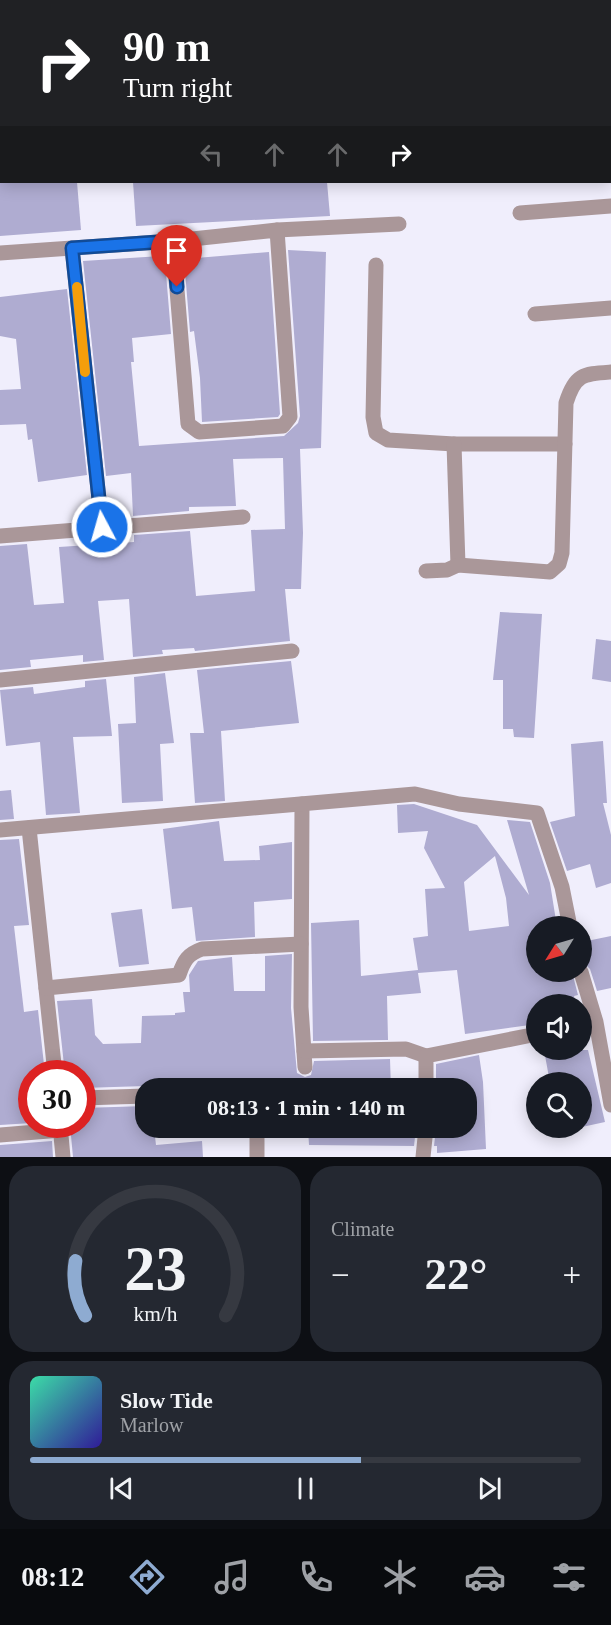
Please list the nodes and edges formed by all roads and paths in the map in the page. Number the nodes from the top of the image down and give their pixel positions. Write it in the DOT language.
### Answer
graph roads {
  1 [pos="611,206"];
  2 [pos="520,213"];
  3 [pos="399,224"];
  4 [pos="277,230"];
  5 [pos="173,241"];
  6 [pos="72,248"];
  7 [pos="0,253"];
  8 [pos="376,265"];
  9 [pos="611,308"];
  10 [pos="535,314"];
  11 [pos="611,372"];
  12 [pos="454,444"];
  13 [pos="565,444"];
  14 [pos="243,517"];
  15 [pos="102,527"];
  16 [pos="0,536"];
  17 [pos="458,565"];
  18 [pos="426,571"];
  19 [pos="292,651"];
  20 [pos="0,680"];
  21 [pos="302,804"];
  22 [pos="29,828"];
  23 [pos="0,830"];
  24 [pos="568,916"];
  25 [pos="301,944"];
  26 [pos="46,988"];
  27 [pos="592,1035"];
  28 [pos="526,1036"];
  29 [pos="304,1051"];
  30 [pos="426,1056"];
  31 [pos="54,1060"];
  32 [pos="305,1067"];
  33 [pos="426,1078"];
  34 [pos="135,1096"];
  35 [pos="96,1098"];
  36 [pos="611,1105"];
  37 [pos="18,1134"];
  38 [pos="0,1136"];
  39 [pos="61,1138"];
  40 [pos="257,1138"];
  41 [pos="425,1138"];
  42 [pos="63,1157"];
  43 [pos="257,1157"];
  44 [pos="423,1157"];
  1 -- 2 [label="street"];
  3 -- 4 [label="street"];
  4 -- 5 [label="street"];
  4 -- 5 [label="street"];
  5 -- 6 [label="street"];
  6 -- 7 [label="street"];
  6 -- 15 [label="street"];
  8 -- 12 [label="street"];
  9 -- 10 [label="street"];
  11 -- 13 [label="street"];
  12 -- 13 [label="street"];
  12 -- 17 [label="street"];
  13 -- 17 [label="street"];
  14 -- 15 [label="street"];
  15 -- 16 [label="street"];
  17 -- 18 [label="street"];
  19 -- 20 [label="street"];
  21 -- 22 [label="street"];
  21 -- 24 [label="street"];
  21 -- 25 [label="street"];
  22 -- 23 [label="street"];
  22 -- 26 [label="street"];
  25 -- 26 [label="street"];
  25 -- 29 [label="street"];
  26 -- 31 [label="street"];
  27 -- 36 [label="street"];
  28 -- 30 [label="street"];
  29 -- 30 [label="street"];
  29 -- 32 [label="street"];
  30 -- 33 [label="street"];
  34 -- 35 [label="street"];
  37 -- 38 [label="street"];
  39 -- 42 [label="street"];
  40 -- 43 [label="street"];
  41 -- 44 [label="street"];
}
